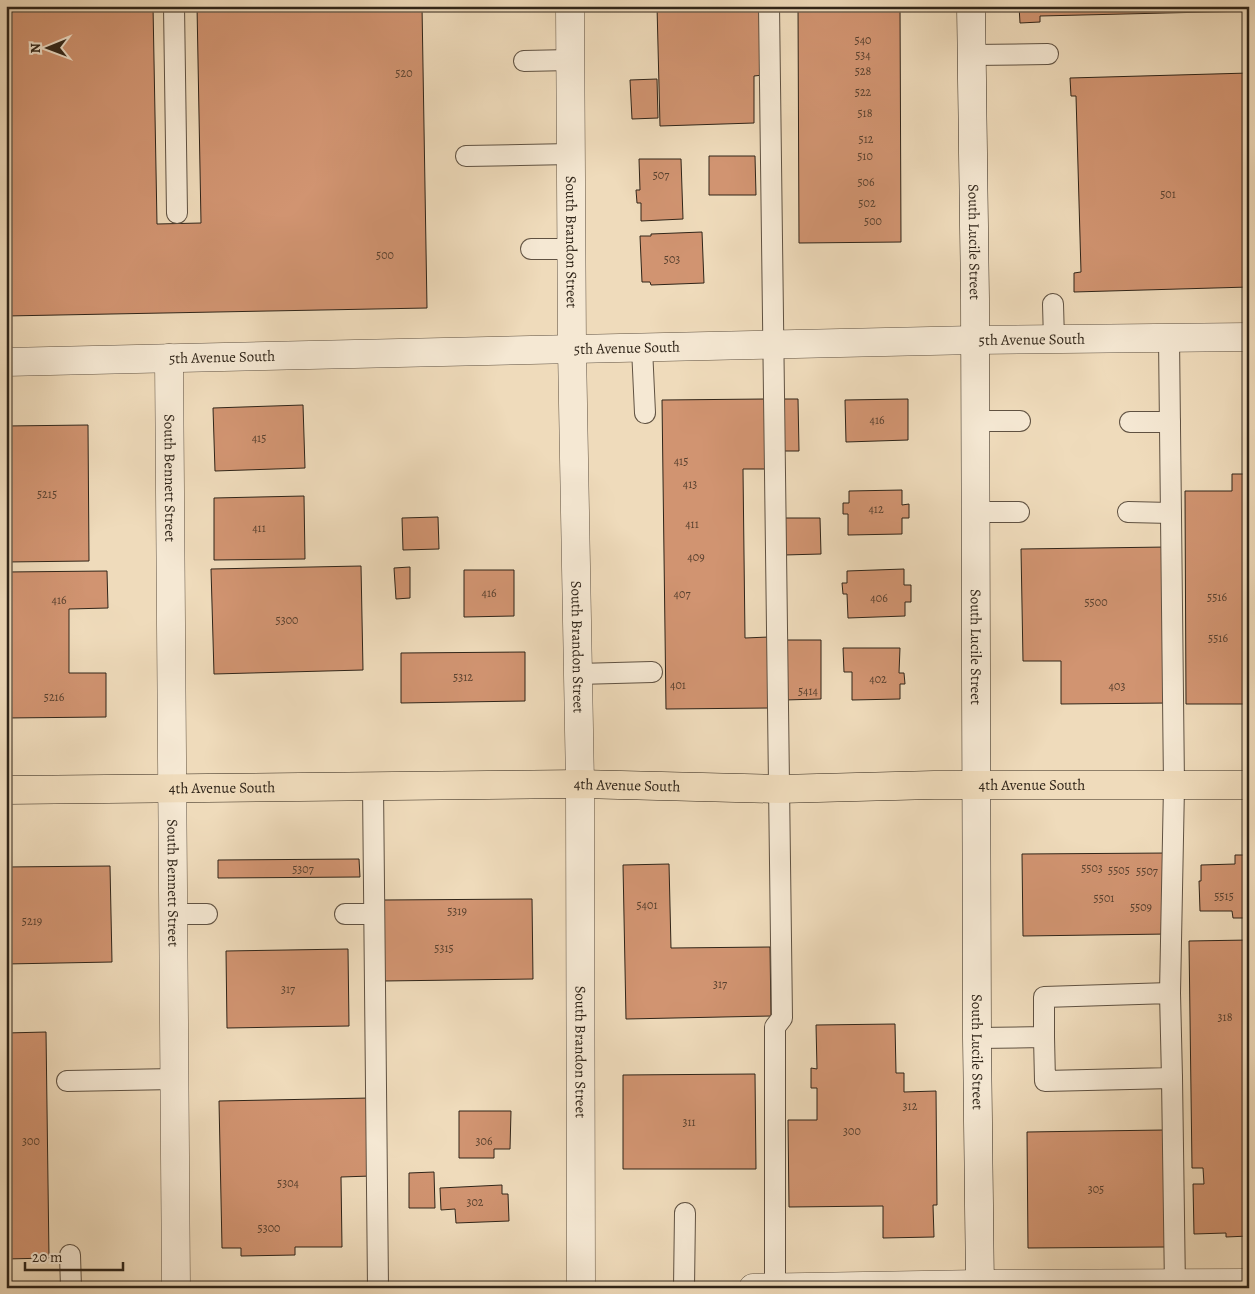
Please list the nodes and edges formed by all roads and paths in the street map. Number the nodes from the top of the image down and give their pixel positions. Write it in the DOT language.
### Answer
graph roads {
  1 [pos="174,6"];
  2 [pos="570,6"];
  3 [pos="769,6"];
  4 [pos="971,6"];
  5 [pos="1048,54"];
  6 [pos="972,55"];
  7 [pos="570,60"];
  8 [pos="524,61"];
  9 [pos="571,154"];
  10 [pos="466,156"];
  11 [pos="177,212"];
  12 [pos="571,248"];
  13 [pos="531,249"];
  14 [pos="1053,304"];
  15 [pos="1249,337"];
  16 [pos="1169,338"];
  17 [pos="975,340"];
  18 [pos="1054,340"];
  19 [pos="773,345"];
  20 [pos="642,348"];
  21 [pos="572,349"];
  22 [pos="169,358"];
  23 [pos="6,362"];
  24 [pos="645,413"];
  25 [pos="975,421"];
  26 [pos="1020,421"];
  27 [pos="1130,422"];
  28 [pos="1170,422"];
  29 [pos="975,512"];
  30 [pos="1019,512"];
  31 [pos="1128,512"];
  32 [pos="1171,513"];
  33 [pos="652,672"];
  34 [pos="578,674"];
  35 [pos="580,784"];
  36 [pos="976,785"];
  37 [pos="1249,785"];
  38 [pos="373,786"];
  39 [pos="1174,786"];
  40 [pos="172,788"];
  41 [pos="778,789"];
  42 [pos="6,790"];
  43 [pos="173,914"];
  44 [pos="206,914"];
  45 [pos="345,914"];
  46 [pos="374,914"];
  47 [pos="1170,994"];
  48 [pos="1044,1037"];
  49 [pos="977,1038"];
  50 [pos="1172,1078"];
  51 [pos="174,1079"];
  52 [pos="67,1081"];
  53 [pos="685,1213"];
  54 [pos="70,1255"];
  55 [pos="1249,1284"];
  56 [pos="980,1286"];
  57 [pos="1142,1286"];
  58 [pos="1175,1286"];
  59 [pos="71,1288"];
  60 [pos="176,1288"];
  61 [pos="378,1288"];
  62 [pos="581,1288"];
  63 [pos="684,1288"];
  64 [pos="753,1288"];
  65 [pos="775,1288"];
  1 -- 11 [label="lane"];
  2 -- 7 [label="street, South Brandon Street"];
  3 -- 19 [label="lane"];
  4 -- 6 [label="street, South Lucile Street"];
  5 -- 6 [label="lane"];
  6 -- 17 [label="street, South Lucile Street"];
  7 -- 8 [label="lane"];
  7 -- 9 [label="street, South Brandon Street"];
  9 -- 10 [label="lane"];
  9 -- 12 [label="street, South Brandon Street"];
  12 -- 13 [label="lane"];
  12 -- 21 [label="street, South Brandon Street"];
  14 -- 18 [label="lane"];
  15 -- 16 [label="street, 5th Avenue South"];
  16 -- 18 [label="street, 5th Avenue South"];
  16 -- 28 [label="lane"];
  17 -- 18 [label="street, 5th Avenue South"];
  17 -- 19 [label="street, 5th Avenue South"];
  17 -- 25 [label="street, South Lucile Street"];
  19 -- 20 [label="street, 5th Avenue South"];
  19 -- 41 [label="lane"];
  20 -- 21 [label="street, 5th Avenue South"];
  20 -- 24 [label="lane"];
  21 -- 22 [label="street, 5th Avenue South"];
  21 -- 34 [label="street, South Brandon Street"];
  22 -- 23 [label="street, 5th Avenue South"];
  22 -- 40 [label="street, South Bennett Street"];
  25 -- 26 [label="lane"];
  25 -- 29 [label="street, South Lucile Street"];
  27 -- 28 [label="lane"];
  28 -- 32 [label="lane"];
  29 -- 30 [label="lane"];
  29 -- 36 [label="street, South Lucile Street"];
  31 -- 32 [label="lane"];
  32 -- 39 [label="lane"];
  33 -- 34 [label="lane"];
  34 -- 35 [label="street, South Brandon Street"];
  35 -- 38 [label="main road, 4th Avenue South"];
  35 -- 41 [label="main road, 4th Avenue South"];
  35 -- 62 [label="street, South Brandon Street"];
  36 -- 39 [label="main road, 4th Avenue South"];
  36 -- 41 [label="main road, 4th Avenue South"];
  36 -- 49 [label="street, South Lucile Street"];
  37 -- 39 [label="main road, 4th Avenue South"];
  38 -- 40 [label="main road, 4th Avenue South"];
  38 -- 46 [label="lane"];
  39 -- 47 [label="lane"];
  40 -- 42 [label="main road, 4th Avenue South"];
  40 -- 43 [label="street, South Bennett Street"];
  41 -- 65 [label="lane"];
  43 -- 44 [label="lane"];
  43 -- 51 [label="street, South Bennett Street"];
  45 -- 46 [label="lane"];
  46 -- 61 [label="lane"];
  47 -- 48 [label="lane"];
  47 -- 50 [label="lane"];
  48 -- 49 [label="lane"];
  48 -- 50 [label="lane"];
  49 -- 56 [label="street, South Lucile Street"];
  50 -- 58 [label="lane"];
  51 -- 52 [label="lane"];
  51 -- 60 [label="street, South Bennett Street"];
  53 -- 63 [label="lane"];
  54 -- 59 [label="lane"];
  55 -- 58 [label="street"];
  56 -- 57 [label="street"];
  56 -- 65 [label="street"];
  57 -- 58 [label="street"];
  64 -- 65 [label="street"];
}
